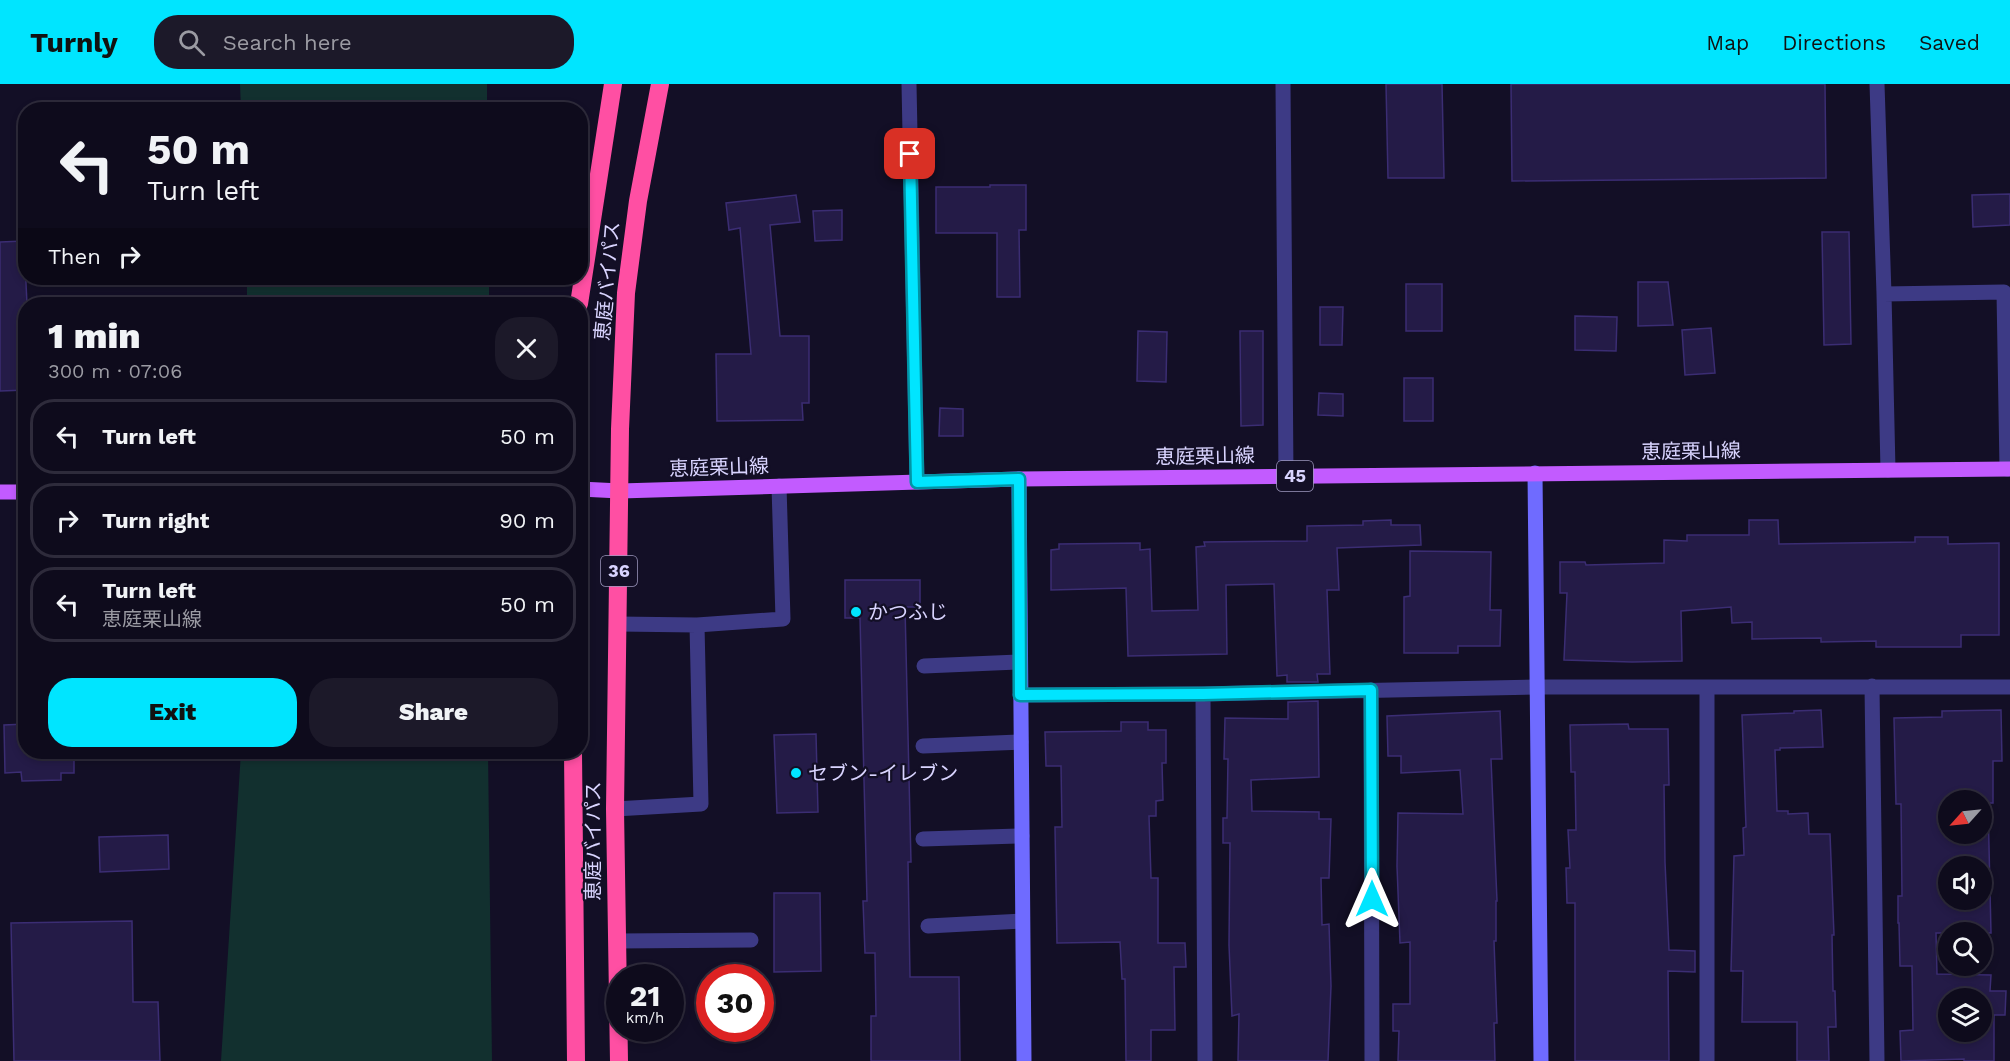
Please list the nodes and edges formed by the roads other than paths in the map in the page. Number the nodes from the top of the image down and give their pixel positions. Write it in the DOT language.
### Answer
graph roads {
  1 [pos="613,84"];
  2 [pos="660,84"];
  3 [pos="909,84"];
  4 [pos="1283,84"];
  5 [pos="1877,84"];
  6 [pos="588,246"];
  7 [pos="1884,294"];
  8 [pos="2009,468"];
  9 [pos="1888,470"];
  10 [pos="1535,473"];
  11 [pos="1286,476"];
  12 [pos="1019,479"];
  13 [pos="917,482"];
  14 [pos="779,486"];
  15 [pos="588,489"];
  16 [pos="620,491"];
  17 [pos="0,492"];
  18 [pos="18,492"];
  19 [pos="618,624"];
  20 [pos="697,625"];
  21 [pos="1020,662"];
  22 [pos="924,666"];
  23 [pos="1872,686"];
  24 [pos="1538,687"];
  25 [pos="2010,687"];
  26 [pos="1707,688"];
  27 [pos="1371,690"];
  28 [pos="1203,694"];
  29 [pos="1020,695"];
  30 [pos="1021,742"];
  31 [pos="923,746"];
  32 [pos="573,759"];
  33 [pos="615,809"];
  34 [pos="1022,836"];
  35 [pos="923,839"];
  36 [pos="1022,921"];
  37 [pos="928,926"];
  38 [pos="751,940"];
  39 [pos="617,941"];
  40 [pos="576,1061"];
  41 [pos="619,1061"];
  42 [pos="1024,1061"];
  43 [pos="1205,1061"];
  44 [pos="1372,1061"];
  45 [pos="1541,1061"];
  46 [pos="1707,1061"];
  47 [pos="1877,1061"];
  1 -- 6 [label="highway, 恵庭バイパス"];
  2 -- 16 [label="highway, 恵庭バイパス / 36"];
  3 -- 13 [label="street"];
  4 -- 11 [label="street"];
  5 -- 7 [label="street"];
  7 -- 8 [label="street"];
  7 -- 9 [label="street"];
  8 -- 9 [label="main road, 恵庭栗山線 / 45"];
  9 -- 10 [label="main road, 恵庭栗山線 / 45"];
  10 -- 11 [label="main road, 恵庭栗山線 / 45"];
  10 -- 24 [label="street"];
  11 -- 12 [label="main road, 恵庭栗山線 / 45"];
  12 -- 13 [label="main road, 恵庭栗山線 / 45"];
  12 -- 21 [label="street"];
  13 -- 14 [label="main road, 恵庭栗山線 / 45"];
  14 -- 16 [label="main road, 恵庭栗山線 / 45"];
  14 -- 20 [label="street"];
  15 -- 16 [label="main road, 恵庭栗山線 / 45"];
  16 -- 19 [label="highway, 恵庭バイパス / 36"];
  17 -- 18 [label="main road"];
  19 -- 20 [label="street"];
  19 -- 33 [label="highway, 恵庭バイパス / 36"];
  20 -- 33 [label="street"];
  21 -- 22 [label="street"];
  21 -- 29 [label="street"];
  23 -- 25 [label="street"];
  23 -- 26 [label="street"];
  23 -- 47 [label="street"];
  24 -- 26 [label="street"];
  24 -- 27 [label="street"];
  24 -- 45 [label="street"];
  26 -- 46 [label="street"];
  27 -- 28 [label="street"];
  27 -- 44 [label="street"];
  28 -- 29 [label="street"];
  28 -- 43 [label="street"];
  29 -- 30 [label="street"];
  30 -- 31 [label="street"];
  30 -- 34 [label="street"];
  32 -- 40 [label="highway, 恵庭バイパス"];
  33 -- 39 [label="highway, 恵庭バイパス / 36"];
  34 -- 35 [label="street"];
  34 -- 36 [label="street"];
  36 -- 37 [label="street"];
  36 -- 42 [label="street"];
  38 -- 39 [label="street"];
  39 -- 41 [label="highway, 恵庭バイパス / 36"];
}
